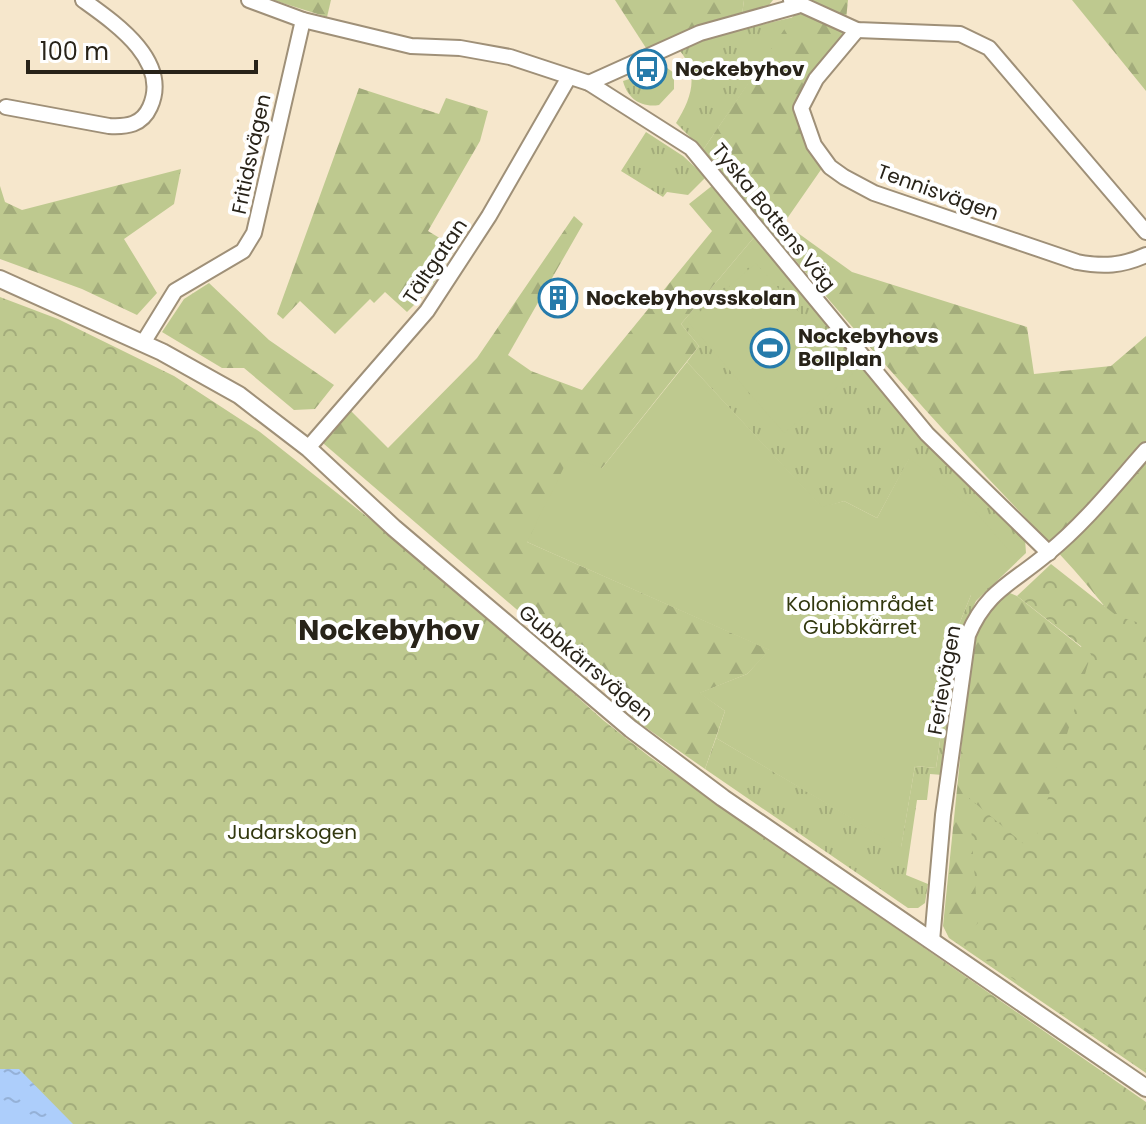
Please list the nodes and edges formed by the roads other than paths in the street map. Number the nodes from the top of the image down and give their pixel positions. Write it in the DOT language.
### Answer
graph roads {
  1 [pos="83,0"];
  2 [pos="249,0"];
  3 [pos="794,3"];
  4 [pos="303,20"];
  5 [pos="857,30"];
  6 [pos="569,77"];
  7 [pos="589,83"];
  8 [pos="6,107"];
  9 [pos="1146,232"];
  10 [pos="1146,255"];
  11 [pos="0,279"];
  12 [pos="143,343"];
  13 [pos="308,448"];
  14 [pos="1146,450"];
  15 [pos="1049,553"];
  16 [pos="932,941"];
  17 [pos="1146,1088"];
  1 -- 8 [label="street"];
  2 -- 4 [label="street, Tyska Bottens Väg"];
  3 -- 5 [label="street"];
  3 -- 7 [label="street"];
  4 -- 6 [label="street, Tyska Bottens Väg"];
  4 -- 12 [label="street, Fritidsvägen"];
  5 -- 9 [label="street"];
  5 -- 10 [label="street, Tennisvägen"];
  6 -- 7 [label="street, Tyska Bottens Väg"];
  6 -- 13 [label="street, Tältgatan"];
  7 -- 15 [label="street, Tyska Bottens Väg"];
  11 -- 12 [label="street, Gubbkärrsvägen"];
  12 -- 13 [label="street, Gubbkärrsvägen"];
  13 -- 16 [label="street, Gubbkärrsvägen"];
  14 -- 15 [label="street, Ferievägen"];
  15 -- 16 [label="street, Ferievägen"];
  16 -- 17 [label="street, Gubbkärrsvägen"];
}
